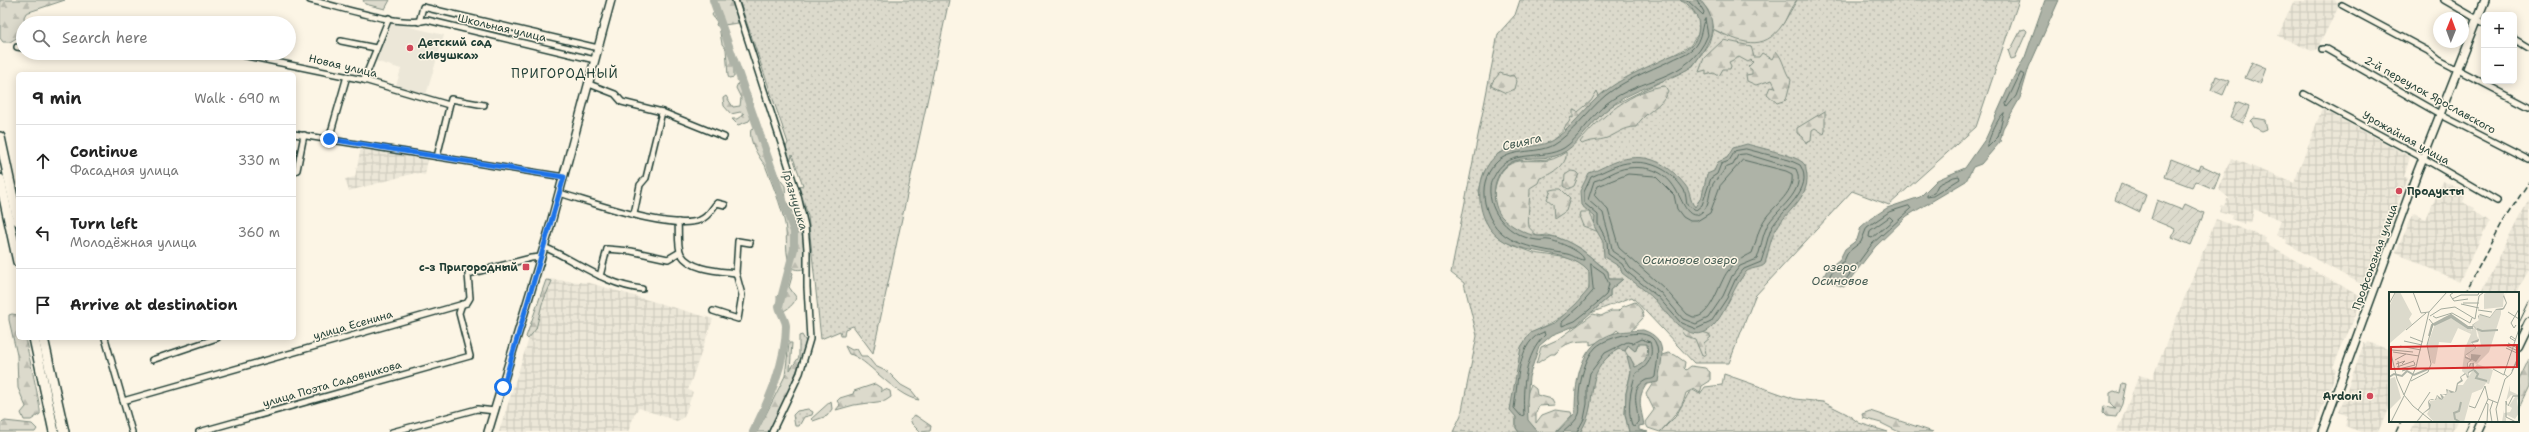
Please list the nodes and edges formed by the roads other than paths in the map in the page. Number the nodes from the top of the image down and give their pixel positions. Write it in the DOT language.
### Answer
graph roads {
  1 [pos="310,0"];
  2 [pos="611,0"];
  3 [pos="735,0"];
  4 [pos="2444,0"];
  5 [pos="2485,0"];
  6 [pos="2342,5"];
  7 [pos="2483,12"];
  8 [pos="389,18"];
  9 [pos="2481,21"];
  10 [pos="419,22"];
  11 [pos="341,41"];
  12 [pos="2517,42"];
  13 [pos="376,48"];
  14 [pos="598,48"];
  15 [pos="2529,48"];
  16 [pos="2322,49"];
  17 [pos="267,60"];
  18 [pos="595,60"];
  19 [pos="2459,69"];
  20 [pos="347,76"];
  21 [pos="364,80"];
  22 [pos="589,84"];
  23 [pos="2304,94"];
  24 [pos="449,105"];
  25 [pos="484,105"];
  26 [pos="2529,107"];
  27 [pos="662,112"];
  28 [pos="2441,113"];
  29 [pos="296,134"];
  30 [pos="304,136"];
  31 [pos="0,137"];
  32 [pos="724,138"];
  33 [pos="329,139"];
  34 [pos="437,157"];
  35 [pos="2423,158"];
  36 [pos="2529,160"];
  37 [pos="296,171"];
  38 [pos="564,177"];
  39 [pos="0,179"];
  40 [pos="560,194"];
  41 [pos="2497,201"];
  42 [pos="725,205"];
  43 [pos="16,212"];
  44 [pos="634,214"];
  45 [pos="678,222"];
  46 [pos="750,243"];
  47 [pos="544,247"];
  48 [pos="680,252"];
  49 [pos="16,253"];
  50 [pos="541,258"];
  51 [pos="736,273"];
  52 [pos="600,276"];
  53 [pos="642,289"];
  54 [pos="462,304"];
  55 [pos="713,311"];
  56 [pos="2529,323"];
  57 [pos="34,340"];
  58 [pos="44,340"];
  59 [pos="106,340"];
  60 [pos="211,340"];
  61 [pos="2519,344"];
  62 [pos="152,360"];
  63 [pos="123,401"];
  64 [pos="495,411"];
  65 [pos="2482,422"];
  66 [pos="54,432"];
  67 [pos="64,432"];
  68 [pos="132,432"];
  69 [pos="200,432"];
  70 [pos="392,432"];
  71 [pos="488,432"];
  72 [pos="772,432"];
  73 [pos="2322,432"];
  74 [pos="2477,432"];
  1 -- 8 [label="street, Школьная улица"];
  2 -- 14 [label="street"];
  3 -- 72 [label="street"];
  4 -- 9 [label="street"];
  5 -- 7 [label="street, Профсоюзная улица"];
  6 -- 19 [label="street"];
  8 -- 10 [label="street, Школьная улица"];
  8 -- 13 [label="street"];
  9 -- 19 [label="street, Профсоюзная улица"];
  10 -- 14 [label="street"];
  10 -- 18 [label="street, Школьная улица"];
  11 -- 13 [label="street"];
  12 -- 15 [label="street"];
  13 -- 21 [label="street"];
  14 -- 18 [label="street"];
  16 -- 28 [label="street, 2-й переулок Ярославского"];
  17 -- 20 [label="street, Новая улица"];
  18 -- 22 [label="street"];
  19 -- 26 [label="street"];
  19 -- 28 [label="street, Профсоюзная улица"];
  20 -- 21 [label="street, Новая улица"];
  20 -- 33 [label="street"];
  21 -- 24 [label="street, Новая улица"];
  22 -- 27 [label="street"];
  22 -- 38 [label="street"];
  23 -- 35 [label="street, Урожайная улица"];
  24 -- 25 [label="street"];
  24 -- 34 [label="street"];
  27 -- 32 [label="street"];
  27 -- 44 [label="street"];
  28 -- 35 [label="street, Профсоюзная улица"];
  28 -- 36 [label="street, 2-й переулок Ярославского"];
  29 -- 30 [label="street"];
  30 -- 33 [label="street"];
  30 -- 37 [label="street"];
  31 -- 43 [label="highway"];
  33 -- 34 [label="street"];
  34 -- 38 [label="street"];
  35 -- 41 [label="street, Урожайная улица"];
  35 -- 73 [label="street, Профсоюзная улица"];
  38 -- 40 [label="street"];
  39 -- 49 [label="highway"];
  40 -- 44 [label="street"];
  40 -- 47 [label="street"];
  42 -- 45 [label="street"];
  44 -- 45 [label="street"];
  45 -- 48 [label="street"];
  46 -- 51 [label="street"];
  47 -- 50 [label="street"];
  47 -- 52 [label="street"];
  48 -- 51 [label="street"];
  48 -- 52 [label="street"];
  50 -- 54 [label="street"];
  50 -- 64 [label="street"];
  51 -- 55 [label="street"];
  52 -- 53 [label="street"];
  54 -- 63 [label="street, улица Есенина"];
  54 -- 69 [label="street, улица Поэта Садовникова"];
  56 -- 61 [label="main road"];
  57 -- 66 [label="highway"];
  58 -- 67 [label="highway"];
  59 -- 63 [label="street"];
  60 -- 62 [label="street"];
  63 -- 68 [label="street"];
  64 -- 70 [label="street"];
  64 -- 71 [label="street"];
  65 -- 74 [label="main road"];
}
